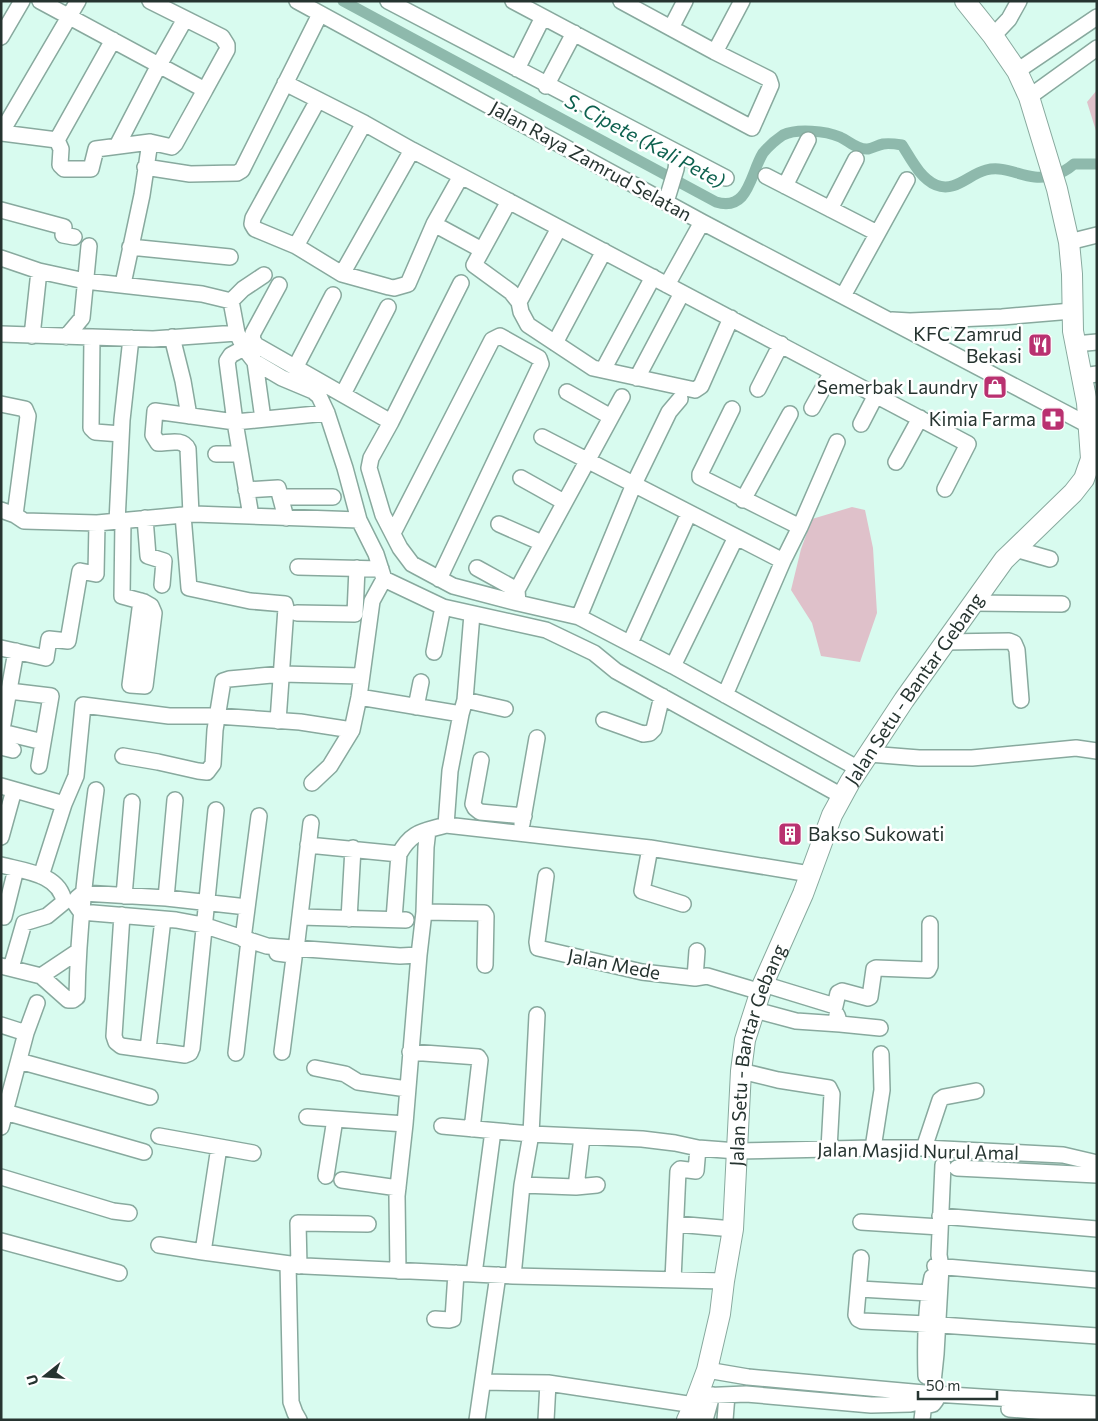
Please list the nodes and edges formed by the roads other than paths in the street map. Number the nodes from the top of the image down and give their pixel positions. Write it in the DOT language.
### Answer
graph roads {
  1 [pos="22,1"];
  2 [pos="40,1"];
  3 [pos="150,1"];
  4 [pos="297,1"];
  5 [pos="388,1"];
  6 [pos="513,1"];
  7 [pos="685,1"];
  8 [pos="742,1"];
  9 [pos="965,1"];
  10 [pos="1020,1"];
  11 [pos="624,2"];
  12 [pos="317,8"];
  13 [pos="73,10"];
  14 [pos="543,17"];
  15 [pos="1097,17"];
  16 [pos="185,19"];
  17 [pos="671,28"];
  18 [pos="574,33"];
  19 [pos="994,36"];
  20 [pos="1,37"];
  21 [pos="113,40"];
  22 [pos="1097,48"];
  23 [pos="715,52"];
  24 [pos="159,65"];
  25 [pos="517,69"];
  26 [pos="1017,71"];
  27 [pos="285,83"];
  28 [pos="546,86"];
  29 [pos="205,90"];
  30 [pos="1029,97"];
  31 [pos="318,100"];
  32 [pos="364,123"];
  33 [pos="2,133"];
  34 [pos="57,140"];
  35 [pos="808,140"];
  36 [pos="150,142"];
  37 [pos="118,146"];
  38 [pos="412,150"];
  39 [pos="856,159"];
  40 [pos="677,161"];
  41 [pos="145,167"];
  42 [pos="461,176"];
  43 [pos="766,176"];
  44 [pos="726,178"];
  45 [pos="907,180"];
  46 [pos="785,186"];
  47 [pos="668,196"];
  48 [pos="509,201"];
  49 [pos="830,209"];
  50 [pos="1,210"];
  51 [pos="702,222"];
  52 [pos="434,224"];
  53 [pos="559,228"];
  54 [pos="878,233"];
  55 [pos="1097,235"];
  56 [pos="74,237"];
  57 [pos="1069,242"];
  58 [pos="89,246"];
  59 [pos="296,246"];
  60 [pos="130,247"];
  61 [pos="482,250"];
  62 [pos="604,252"];
  63 [pos="230,257"];
  64 [pos="1,258"];
  65 [pos="40,272"];
  66 [pos="342,274"];
  67 [pos="264,275"];
  68 [pos="85,281"];
  69 [pos="660,281"];
  70 [pos="461,283"];
  71 [pos="123,284"];
  72 [pos="279,285"];
  73 [pos="682,293"];
  74 [pos="333,295"];
  75 [pos="843,296"];
  76 [pos="231,300"];
  77 [pos="519,302"];
  78 [pos="388,307"];
  79 [pos="1072,311"];
  80 [pos="731,318"];
  81 [pos="886,319"];
  82 [pos="237,333"];
  83 [pos="1,334"];
  84 [pos="32,336"];
  85 [pos="66,337"];
  86 [pos="92,337"];
  87 [pos="131,338"];
  88 [pos="172,338"];
  89 [pos="1097,342"];
  90 [pos="555,343"];
  91 [pos="781,344"];
  92 [pos="1075,344"];
  93 [pos="244,348"];
  94 [pos="255,362"];
  95 [pos="295,368"];
  96 [pos="604,370"];
  97 [pos="832,372"];
  98 [pos="1089,375"];
  99 [pos="637,378"];
  100 [pos="758,389"];
  101 [pos="568,392"];
  102 [pos="343,394"];
  103 [pos="876,395"];
  104 [pos="622,397"];
  105 [pos="680,399"];
  106 [pos="1,404"];
  107 [pos="812,408"];
  108 [pos="732,409"];
  109 [pos="327,413"];
  110 [pos="790,414"];
  111 [pos="189,416"];
  112 [pos="611,418"];
  113 [pos="920,418"];
  114 [pos="263,419"];
  115 [pos="235,422"];
  116 [pos="391,422"];
  117 [pos="861,424"];
  118 [pos="1090,426"];
  119 [pos="122,434"];
  120 [pos="542,437"];
  121 [pos="837,442"];
  122 [pos="216,454"];
  123 [pos="240,454"];
  124 [pos="1094,459"];
  125 [pos="587,460"];
  126 [pos="896,462"];
  127 [pos="521,478"];
  128 [pos="634,484"];
  129 [pos="945,489"];
  130 [pos="246,490"];
  131 [pos="281,497"];
  132 [pos="333,497"];
  133 [pos="743,500"];
  134 [pos="564,502"];
  135 [pos="5,512"];
  136 [pos="689,513"];
  137 [pos="187,514"];
  138 [pos="251,516"];
  139 [pos="145,518"];
  140 [pos="286,518"];
  141 [pos="359,520"];
  142 [pos="120,521"];
  143 [pos="93,523"];
  144 [pos="499,524"];
  145 [pos="800,527"];
  146 [pos="393,533"];
  147 [pos="736,537"];
  148 [pos="542,544"];
  149 [pos="1015,549"];
  150 [pos="1050,559"];
  151 [pos="87,560"];
  152 [pos="783,561"];
  153 [pos="298,567"];
  154 [pos="356,568"];
  155 [pos="477,568"];
  156 [pos="383,574"];
  157 [pos="440,579"];
  158 [pos="162,585"];
  159 [pos="518,596"];
  160 [pos="141,601"];
  161 [pos="973,603"];
  162 [pos="1062,604"];
  163 [pos="443,607"];
  164 [pos="297,612"];
  165 [pos="472,614"];
  166 [pos="579,617"];
  167 [pos="945,642"];
  168 [pos="630,643"];
  169 [pos="8,650"];
  170 [pos="434,652"];
  171 [pos="673,666"];
  172 [pos="282,674"];
  173 [pos="361,676"];
  174 [pos="421,682"];
  175 [pos="725,695"];
  176 [pos="662,696"];
  177 [pos="6,697"];
  178 [pos="359,697"];
  179 [pos="1021,700"];
  180 [pos="416,707"];
  181 [pos="463,707"];
  182 [pos="505,709"];
  183 [pos="217,716"];
  184 [pos="604,720"];
  185 [pos="278,721"];
  186 [pos="352,730"];
  187 [pos="2,733"];
  188 [pos="537,738"];
  189 [pos="43,742"];
  190 [pos="1097,751"];
  191 [pos="123,756"];
  192 [pos="481,760"];
  193 [pos="864,761"];
  194 [pos="39,766"];
  195 [pos="312,783"];
  196 [pos="8,788"];
  197 [pos="96,790"];
  198 [pos="842,796"];
  199 [pos="175,800"];
  200 [pos="132,802"];
  201 [pos="64,804"];
  202 [pos="216,810"];
  203 [pos="259,816"];
  204 [pos="524,816"];
  205 [pos="310,822"];
  206 [pos="446,825"];
  207 [pos="428,830"];
  208 [pos="521,833"];
  209 [pos="1,837"];
  210 [pos="308,845"];
  211 [pos="353,848"];
  212 [pos="650,848"];
  213 [pos="399,854"];
  214 [pos="1,865"];
  215 [pos="16,869"];
  216 [pos="810,874"];
  217 [pos="41,876"];
  218 [pos="546,876"];
  219 [pos="124,896"];
  220 [pos="166,898"];
  221 [pos="75,902"];
  222 [pos="206,903"];
  223 [pos="683,904"];
  224 [pos="247,907"];
  225 [pos="424,912"];
  226 [pos="122,915"];
  227 [pos="3,917"];
  228 [pos="300,917"];
  229 [pos="163,919"];
  230 [pos="349,919"];
  231 [pos="24,923"];
  232 [pos="930,924"];
  233 [pos="203,925"];
  234 [pos="297,941"];
  235 [pos="247,943"];
  236 [pos="697,950"];
  237 [pos="78,952"];
  238 [pos="418,955"];
  239 [pos="485,965"];
  240 [pos="6,967"];
  241 [pos="41,976"];
  242 [pos="695,978"];
  243 [pos="760,995"];
  244 [pos="37,1003"];
  245 [pos="835,1006"];
  246 [pos="537,1015"];
  247 [pos="840,1024"];
  248 [pos="1,1025"];
  249 [pos="880,1028"];
  250 [pos="26,1033"];
  251 [pos="148,1049"];
  252 [pos="282,1052"];
  253 [pos="410,1052"];
  254 [pos="236,1053"];
  255 [pos="881,1054"];
  256 [pos="19,1061"];
  257 [pos="315,1068"];
  258 [pos="741,1071"];
  259 [pos="407,1089"];
  260 [pos="976,1092"];
  261 [pos="150,1097"];
  262 [pos="5,1112"];
  263 [pos="307,1117"];
  264 [pos="335,1119"];
  265 [pos="405,1124"];
  266 [pos="442,1126"];
  267 [pos="1,1127"];
  268 [pos="472,1129"];
  269 [pos="493,1131"];
  270 [pos="531,1134"];
  271 [pos="159,1136"];
  272 [pos="582,1137"];
  273 [pos="219,1147"];
  274 [pos="698,1148"];
  275 [pos="873,1148"];
  276 [pos="924,1148"];
  277 [pos="829,1149"];
  278 [pos="737,1151"];
  279 [pos="144,1152"];
  280 [pos="253,1153"];
  281 [pos="1097,1163"];
  282 [pos="1097,1175"];
  283 [pos="1,1176"];
  284 [pos="326,1176"];
  285 [pos="342,1180"];
  286 [pos="522,1185"];
  287 [pos="597,1185"];
  288 [pos="576,1187"];
  289 [pos="398,1188"];
  290 [pos="129,1213"];
  291 [pos="861,1222"];
  292 [pos="940,1222"];
  293 [pos="368,1224"];
  294 [pos="676,1224"];
  295 [pos="733,1229"];
  296 [pos="1097,1229"];
  297 [pos="1,1242"];
  298 [pos="159,1245"];
  299 [pos="203,1252"];
  300 [pos="862,1258"];
  301 [pos="938,1263"];
  302 [pos="294,1265"];
  303 [pos="398,1271"];
  304 [pos="119,1273"];
  305 [pos="464,1274"];
  306 [pos="505,1276"];
  307 [pos="673,1280"];
  308 [pos="1097,1280"];
  309 [pos="724,1281"];
  310 [pos="860,1289"];
  311 [pos="929,1293"];
  312 [pos="460,1307"];
  313 [pos="435,1319"];
  314 [pos="932,1324"];
  315 [pos="1097,1336"];
  316 [pos="707,1370"];
  317 [pos="748,1377"];
  318 [pos="483,1382"];
  319 [pos="548,1383"];
  320 [pos="746,1394"];
  321 [pos="727,1395"];
  322 [pos="929,1398"];
  323 [pos="1097,1404"];
  324 [pos="700,1408"];
  325 [pos="1097,1416"];
  326 [pos="725,1417"];
  327 [pos="299,1420"];
  328 [pos="477,1420"];
  329 [pos="546,1420"];
  330 [pos="922,1420"];
  331 [pos="932,1420"];
  1 -- 20 [label="street"];
  2 -- 13 [label="street"];
  3 -- 16 [label="street"];
  4 -- 12 [label="street, Jalan Raya Zamrud Selatan"];
  5 -- 25 [label="street"];
  6 -- 14 [label="street"];
  7 -- 17 [label="street"];
  8 -- 23 [label="street"];
  9 -- 19 [label="main road, Jalan Setu - Bantar Gebang"];
  10 -- 19 [label="street"];
  11 -- 17 [label="street"];
  12 -- 27 [label="street"];
  12 -- 47 [label="street, Jalan Raya Zamrud Selatan"];
  13 -- 21 [label="street"];
  13 -- 33 [label="street"];
  14 -- 18 [label="street"];
  14 -- 25 [label="street"];
  15 -- 26 [label="street"];
  16 -- 24 [label="street"];
  16 -- 29 [label="street"];
  17 -- 23 [label="street"];
  18 -- 23 [label="street"];
  18 -- 28 [label="street"];
  19 -- 26 [label="main road, Jalan Setu - Bantar Gebang"];
  21 -- 24 [label="street"];
  21 -- 34 [label="street"];
  22 -- 30 [label="street"];
  24 -- 29 [label="street"];
  24 -- 37 [label="street"];
  25 -- 28 [label="street"];
  26 -- 30 [label="main road, Jalan Setu - Bantar Gebang"];
  27 -- 31 [label="street"];
  27 -- 41 [label="street"];
  28 -- 40 [label="street"];
  29 -- 36 [label="street"];
  30 -- 57 [label="main road, Jalan Setu - Bantar Gebang"];
  31 -- 32 [label="street"];
  31 -- 59 [label="street"];
  32 -- 38 [label="street"];
  32 -- 59 [label="street"];
  33 -- 34 [label="street"];
  34 -- 37 [label="street"];
  35 -- 46 [label="street"];
  36 -- 37 [label="street"];
  36 -- 41 [label="street"];
  38 -- 42 [label="street"];
  38 -- 66 [label="street"];
  39 -- 49 [label="street"];
  40 -- 44 [label="street"];
  40 -- 47 [label="street"];
  41 -- 60 [label="street"];
  42 -- 48 [label="street"];
  42 -- 52 [label="street"];
  43 -- 46 [label="street"];
  45 -- 54 [label="street"];
  46 -- 49 [label="street"];
  47 -- 51 [label="street, Jalan Raya Zamrud Selatan"];
  48 -- 53 [label="street"];
  48 -- 61 [label="street"];
  49 -- 54 [label="street"];
  50 -- 56 [label="street"];
  51 -- 69 [label="street"];
  51 -- 75 [label="street, Jalan Raya Zamrud Selatan"];
  52 -- 61 [label="street"];
  52 -- 66 [label="street"];
  53 -- 62 [label="street"];
  53 -- 77 [label="street"];
  54 -- 75 [label="street"];
  55 -- 57 [label="street"];
  57 -- 79 [label="main road, Jalan Setu - Bantar Gebang"];
  58 -- 68 [label="street"];
  59 -- 66 [label="street"];
  60 -- 63 [label="street"];
  60 -- 71 [label="street"];
  61 -- 77 [label="street"];
  62 -- 69 [label="street"];
  62 -- 90 [label="street"];
  64 -- 65 [label="street"];
  65 -- 68 [label="street"];
  65 -- 84 [label="street"];
  67 -- 76 [label="street"];
  68 -- 71 [label="street"];
  68 -- 85 [label="street"];
  69 -- 73 [label="street"];
  69 -- 96 [label="street"];
  70 -- 116 [label="street"];
  71 -- 76 [label="street"];
  72 -- 95 [label="street"];
  73 -- 80 [label="street"];
  73 -- 99 [label="street"];
  74 -- 95 [label="street"];
  75 -- 81 [label="street, Jalan Raya Zamrud Selatan"];
  76 -- 82 [label="street"];
  77 -- 90 [label="street"];
  78 -- 102 [label="street"];
  79 -- 81 [label="street, Jalan Raya Zamrud Selatan"];
  79 -- 92 [label="main road, Jalan Setu - Bantar Gebang"];
  80 -- 91 [label="street"];
  80 -- 99 [label="street"];
  81 -- 118 [label="street, Jalan Raya Zamrud Selatan"];
  82 -- 88 [label="street"];
  82 -- 93 [label="street"];
  83 -- 84 [label="street"];
  84 -- 85 [label="street"];
  85 -- 86 [label="street"];
  86 -- 87 [label="street"];
  86 -- 119 [label="street"];
  87 -- 88 [label="street"];
  87 -- 119 [label="street"];
  88 -- 111 [label="street"];
  89 -- 92 [label="street"];
  90 -- 96 [label="street"];
  91 -- 97 [label="street"];
  91 -- 100 [label="street"];
  92 -- 98 [label="main road, Jalan Setu - Bantar Gebang"];
  93 -- 94 [label="street"];
  93 -- 115 [label="street"];
  94 -- 109 [label="street"];
  94 -- 114 [label="street"];
  95 -- 102 [label="street"];
  96 -- 99 [label="street"];
  97 -- 103 [label="street"];
  97 -- 107 [label="street"];
  98 -- 118 [label="main road, Jalan Setu - Bantar Gebang"];
  101 -- 112 [label="street"];
  102 -- 116 [label="street"];
  103 -- 113 [label="street"];
  103 -- 117 [label="street"];
  104 -- 112 [label="street"];
  105 -- 128 [label="street"];
  106 -- 135 [label="street"];
  108 -- 133 [label="street"];
  109 -- 114 [label="street"];
  109 -- 141 [label="street"];
  110 -- 133 [label="street"];
  111 -- 115 [label="street"];
  111 -- 137 [label="street"];
  112 -- 125 [label="street"];
  113 -- 126 [label="street"];
  113 -- 129 [label="street"];
  114 -- 115 [label="street"];
  115 -- 123 [label="street"];
  116 -- 146 [label="street"];
  118 -- 124 [label="main road, Jalan Setu - Bantar Gebang"];
  119 -- 142 [label="street"];
  120 -- 125 [label="street"];
  121 -- 145 [label="street"];
  122 -- 123 [label="street"];
  123 -- 130 [label="street"];
  124 -- 149 [label="main road, Jalan Setu - Bantar Gebang"];
  125 -- 128 [label="street"];
  125 -- 134 [label="street"];
  127 -- 134 [label="street"];
  128 -- 136 [label="street"];
  128 -- 166 [label="street"];
  130 -- 131 [label="street"];
  130 -- 138 [label="street"];
  131 -- 132 [label="street"];
  131 -- 140 [label="street"];
  133 -- 145 [label="street"];
  134 -- 148 [label="street"];
  135 -- 143 [label="street"];
  136 -- 147 [label="street"];
  136 -- 168 [label="street"];
  137 -- 138 [label="street"];
  137 -- 139 [label="street"];
  137 -- 172 [label="street"];
  138 -- 140 [label="street"];
  139 -- 142 [label="street"];
  139 -- 158 [label="street"];
  140 -- 141 [label="street"];
  141 -- 156 [label="street"];
  142 -- 143 [label="street"];
  142 -- 160 [label="street"];
  143 -- 151 [label="street"];
  143 -- 169 [label="street"];
  144 -- 148 [label="street"];
  145 -- 152 [label="street"];
  146 -- 157 [label="street"];
  146 -- 157 [label="street"];
  147 -- 152 [label="street"];
  147 -- 171 [label="street"];
  148 -- 159 [label="street"];
  149 -- 150 [label="street"];
  149 -- 161 [label="main road, Jalan Setu - Bantar Gebang"];
  152 -- 175 [label="street"];
  153 -- 154 [label="street"];
  154 -- 156 [label="street"];
  154 -- 164 [label="street"];
  155 -- 159 [label="street"];
  156 -- 163 [label="street"];
  156 -- 173 [label="street"];
  157 -- 159 [label="street"];
  159 -- 166 [label="street"];
  160 -- 160 [label="street"];
  161 -- 162 [label="street"];
  161 -- 167 [label="main road, Jalan Setu - Bantar Gebang"];
  163 -- 165 [label="street"];
  163 -- 170 [label="street"];
  165 -- 176 [label="street"];
  165 -- 181 [label="street"];
  166 -- 168 [label="street"];
  167 -- 179 [label="street"];
  167 -- 193 [label="main road, Jalan Setu - Bantar Gebang"];
  168 -- 171 [label="street"];
  169 -- 177 [label="street"];
  171 -- 175 [label="street"];
  172 -- 173 [label="street"];
  172 -- 183 [label="street"];
  172 -- 185 [label="street"];
  173 -- 178 [label="street"];
  174 -- 180 [label="street"];
  175 -- 193 [label="street"];
  176 -- 184 [label="street"];
  176 -- 198 [label="street"];
  177 -- 187 [label="street"];
  177 -- 189 [label="street"];
  178 -- 180 [label="street"];
  178 -- 186 [label="street"];
  180 -- 181 [label="street"];
  181 -- 182 [label="street"];
  181 -- 206 [label="street"];
  183 -- 185 [label="street"];
  183 -- 191 [label="street"];
  183 -- 201 [label="street"];
  185 -- 186 [label="street"];
  186 -- 195 [label="street"];
  187 -- 189 [label="street"];
  188 -- 204 [label="street"];
  189 -- 194 [label="street"];
  190 -- 193 [label="street"];
  192 -- 204 [label="street"];
  193 -- 198 [label="main road, Jalan Setu - Bantar Gebang"];
  196 -- 201 [label="street"];
  196 -- 209 [label="street"];
  197 -- 221 [label="street"];
  198 -- 216 [label="main road, Jalan Setu - Bantar Gebang"];
  199 -- 220 [label="street"];
  200 -- 219 [label="street"];
  201 -- 217 [label="street"];
  202 -- 222 [label="street"];
  203 -- 224 [label="street"];
  204 -- 208 [label="street"];
  205 -- 210 [label="street"];
  206 -- 207 [label="street"];
  206 -- 208 [label="street"];
  207 -- 213 [label="street"];
  207 -- 225 [label="street"];
  208 -- 212 [label="street"];
  210 -- 211 [label="street"];
  210 -- 228 [label="street"];
  211 -- 213 [label="street"];
  211 -- 230 [label="street"];
  212 -- 216 [label="street"];
  212 -- 223 [label="street"];
  213 -- 230 [label="street"];
  214 -- 215 [label="street"];
  215 -- 217 [label="street"];
  215 -- 227 [label="street"];
  216 -- 243 [label="main road, Jalan Setu - Bantar Gebang"];
  217 -- 221 [label="street"];
  218 -- 242 [label="street, Jalan Mede"];
  219 -- 220 [label="street"];
  219 -- 221 [label="street"];
  220 -- 222 [label="street"];
  221 -- 226 [label="street"];
  221 -- 231 [label="street"];
  221 -- 237 [label="street"];
  222 -- 224 [label="street"];
  222 -- 233 [label="street"];
  224 -- 235 [label="street"];
  225 -- 238 [label="street"];
  225 -- 239 [label="street"];
  226 -- 229 [label="street"];
  226 -- 251 [label="street"];
  227 -- 231 [label="street"];
  228 -- 230 [label="street"];
  228 -- 234 [label="street"];
  229 -- 233 [label="street"];
  229 -- 251 [label="street"];
  231 -- 240 [label="street"];
  232 -- 245 [label="street"];
  233 -- 235 [label="street"];
  233 -- 251 [label="street"];
  235 -- 238 [label="street"];
  235 -- 252 [label="street"];
  235 -- 254 [label="street"];
  236 -- 242 [label="street"];
  237 -- 241 [label="street"];
  237 -- 241 [label="street"];
  238 -- 253 [label="street"];
  240 -- 241 [label="street"];
  242 -- 243 [label="street, Jalan Mede"];
  243 -- 245 [label="street"];
  243 -- 247 [label="street"];
  243 -- 258 [label="main road, Jalan Setu - Bantar Gebang"];
  244 -- 250 [label="street"];
  245 -- 247 [label="street"];
  246 -- 270 [label="street"];
  247 -- 249 [label="street"];
  248 -- 250 [label="street"];
  250 -- 256 [label="street"];
  253 -- 259 [label="street"];
  253 -- 268 [label="street"];
  255 -- 275 [label="street"];
  256 -- 261 [label="street"];
  256 -- 262 [label="street"];
  257 -- 259 [label="street"];
  258 -- 277 [label="street"];
  258 -- 278 [label="main road, Jalan Setu - Bantar Gebang"];
  259 -- 265 [label="street"];
  260 -- 276 [label="street"];
  262 -- 267 [label="street"];
  262 -- 279 [label="street"];
  263 -- 264 [label="street"];
  264 -- 265 [label="street"];
  264 -- 284 [label="street"];
  265 -- 289 [label="street"];
  266 -- 268 [label="street, Jalan Masjid Nurul Amal"];
  268 -- 269 [label="street, Jalan Masjid Nurul Amal"];
  269 -- 270 [label="street, Jalan Masjid Nurul Amal"];
  269 -- 305 [label="street"];
  270 -- 272 [label="street, Jalan Masjid Nurul Amal"];
  270 -- 286 [label="street"];
  271 -- 273 [label="street"];
  272 -- 274 [label="street, Jalan Masjid Nurul Amal"];
  272 -- 288 [label="street"];
  273 -- 280 [label="street"];
  273 -- 299 [label="street"];
  274 -- 278 [label="street, Jalan Masjid Nurul Amal"];
  274 -- 294 [label="street"];
  275 -- 276 [label="street, Jalan Masjid Nurul Amal"];
  275 -- 277 [label="street, Jalan Masjid Nurul Amal"];
  276 -- 281 [label="street, Jalan Masjid Nurul Amal"];
  277 -- 278 [label="street, Jalan Masjid Nurul Amal"];
  278 -- 295 [label="main road, Jalan Setu - Bantar Gebang"];
  282 -- 292 [label="street"];
  283 -- 290 [label="street"];
  285 -- 289 [label="street"];
  286 -- 288 [label="street"];
  286 -- 306 [label="street"];
  287 -- 288 [label="street"];
  289 -- 303 [label="street"];
  291 -- 292 [label="street"];
  292 -- 296 [label="street"];
  292 -- 301 [label="street"];
  293 -- 302 [label="street"];
  294 -- 295 [label="street"];
  294 -- 307 [label="street"];
  295 -- 309 [label="main road, Jalan Setu - Bantar Gebang"];
  297 -- 304 [label="street"];
  298 -- 299 [label="street"];
  299 -- 302 [label="street"];
  300 -- 310 [label="street"];
  301 -- 308 [label="street"];
  301 -- 311 [label="street"];
  301 -- 314 [label="street"];
  302 -- 303 [label="street"];
  302 -- 327 [label="street"];
  303 -- 305 [label="street"];
  305 -- 306 [label="street"];
  305 -- 312 [label="street"];
  305 -- 313 [label="street"];
  306 -- 307 [label="street"];
  306 -- 318 [label="street"];
  307 -- 309 [label="street"];
  309 -- 316 [label="main road, Jalan Setu - Bantar Gebang"];
  310 -- 311 [label="street"];
  310 -- 314 [label="street"];
  311 -- 314 [label="street"];
  314 -- 315 [label="street"];
  314 -- 322 [label="street"];
  316 -- 317 [label="street"];
  316 -- 324 [label="main road, Jalan Setu - Bantar Gebang"];
  317 -- 320 [label="street"];
  317 -- 322 [label="street"];
  318 -- 319 [label="street"];
  318 -- 328 [label="street"];
  319 -- 324 [label="street"];
  319 -- 329 [label="street"];
  320 -- 321 [label="street"];
  320 -- 322 [label="street"];
  321 -- 324 [label="street"];
  321 -- 326 [label="street"];
  322 -- 323 [label="street"];
  322 -- 325 [label="street"];
  322 -- 330 [label="street"];
  322 -- 331 [label="street"];
  324 -- 326 [label="street"];
}
